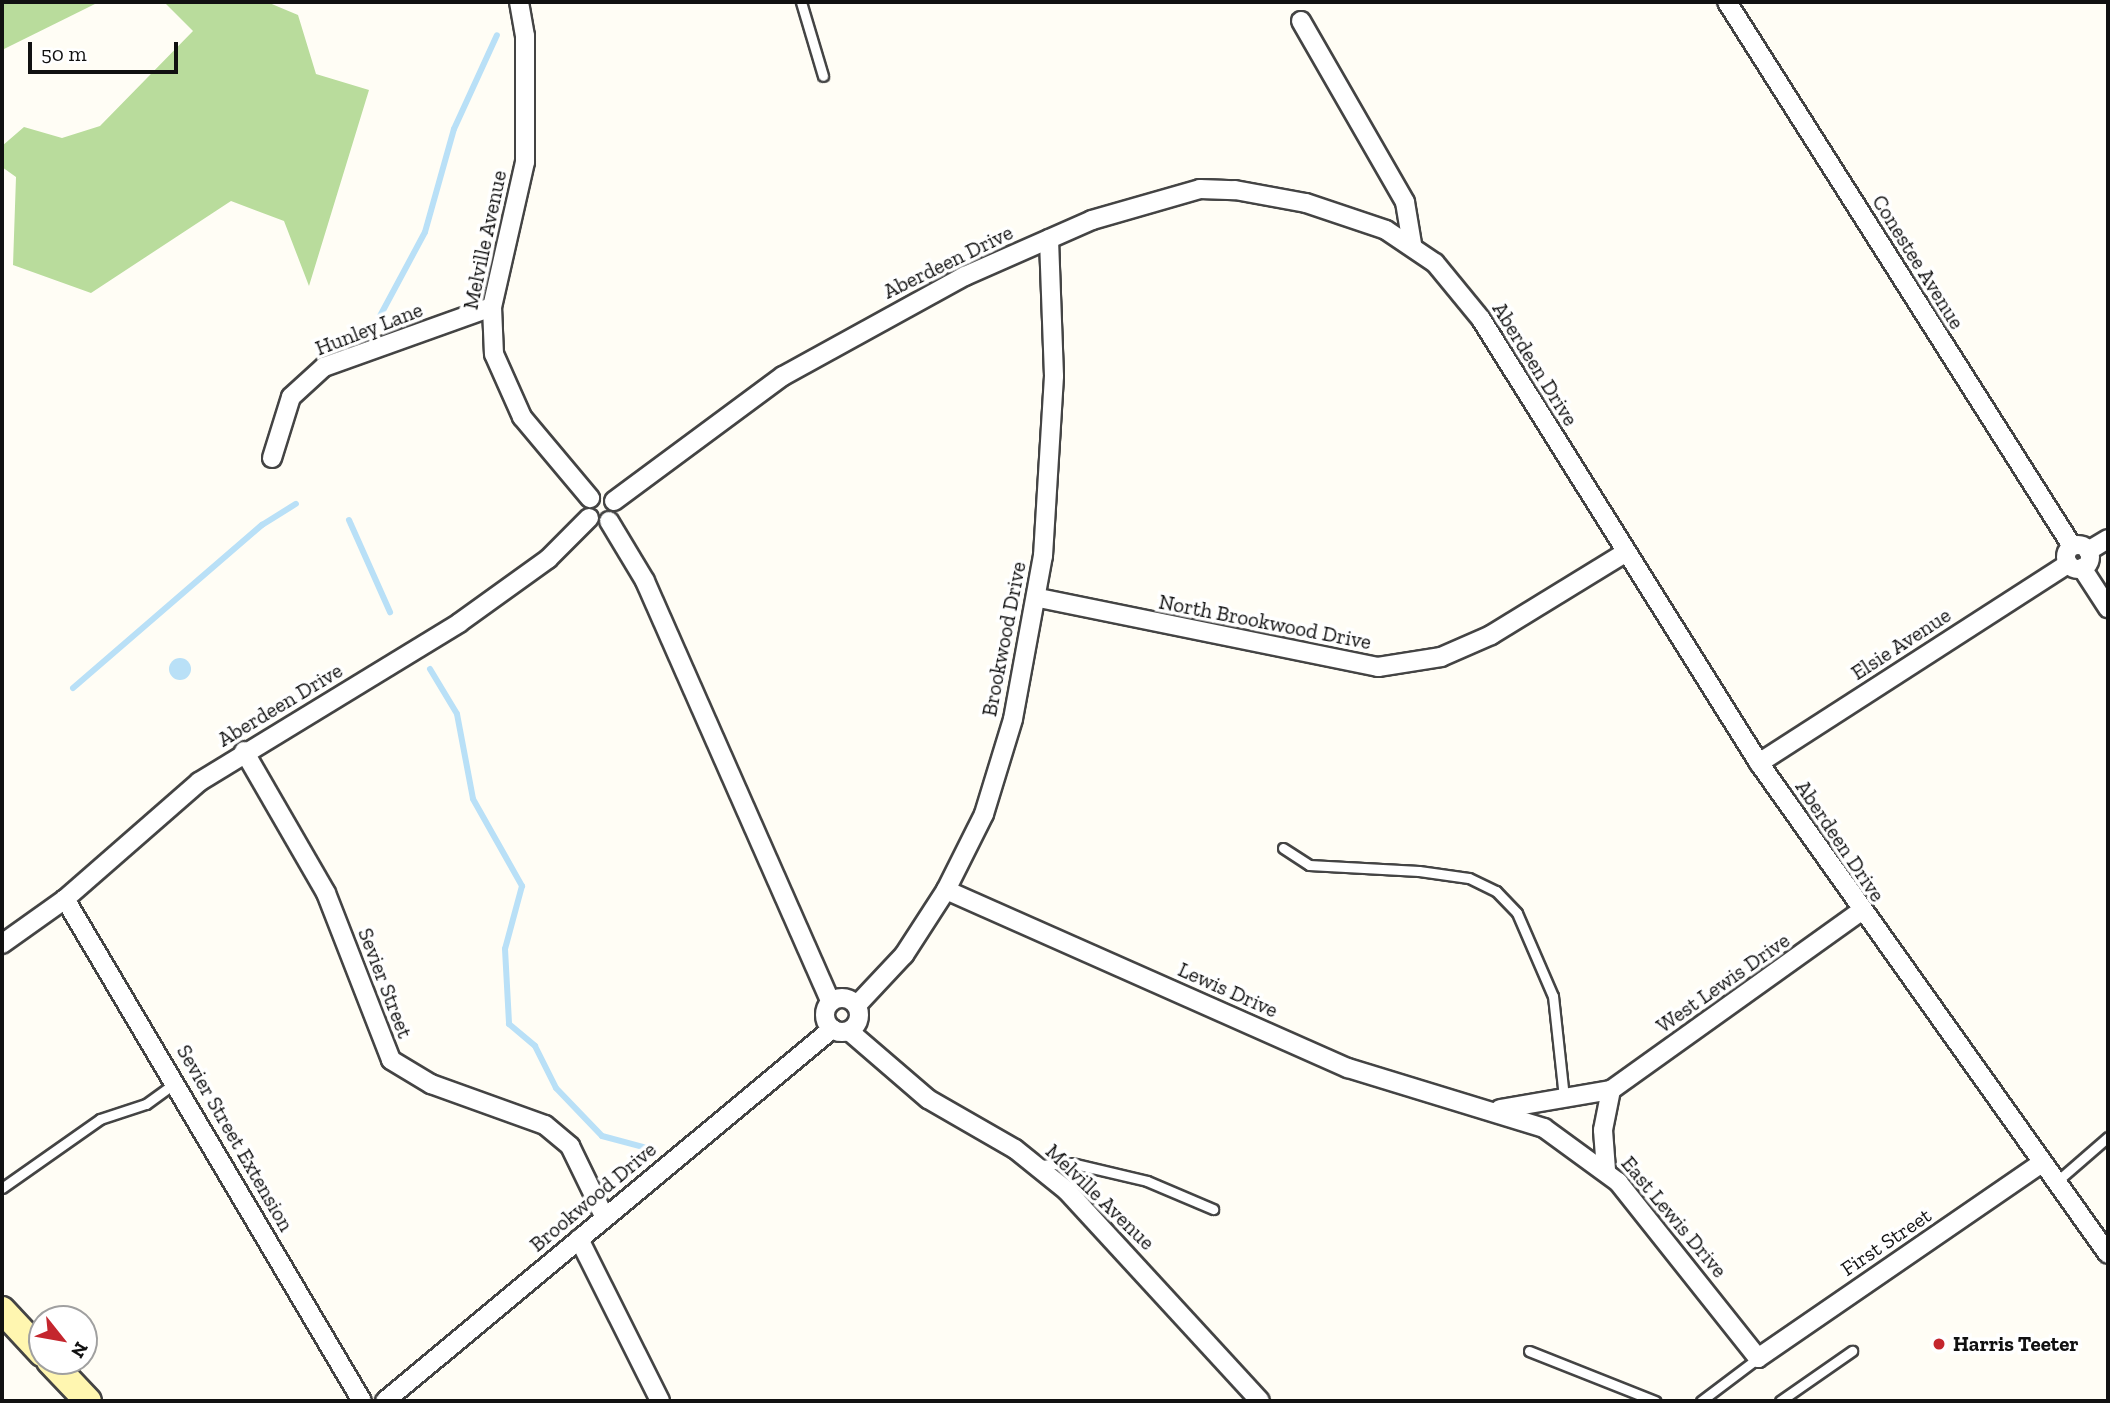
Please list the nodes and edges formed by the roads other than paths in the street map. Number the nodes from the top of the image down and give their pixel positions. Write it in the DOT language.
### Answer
graph roads {
  1 [pos="519,2"];
  2 [pos="802,2"];
  3 [pos="1727,2"];
  4 [pos="1301,21"];
  5 [pos="823,76"];
  6 [pos="1049,239"];
  7 [pos="1412,244"];
  8 [pos="492,307"];
  9 [pos="272,458"];
  10 [pos="590,498"];
  11 [pos="614,501"];
  12 [pos="589,518"];
  13 [pos="609,521"];
  14 [pos="2108,539"];
  15 [pos="1625,553"];
  16 [pos="2078,557"];
  17 [pos="1039,598"];
  18 [pos="2108,608"];
  19 [pos="244,751"];
  20 [pos="1759,763"];
  21 [pos="1283,848"];
  22 [pos="946,890"];
  23 [pos="65,899"];
  24 [pos="1860,912"];
  25 [pos="2,944"];
  26 [pos="831,1002"];
  27 [pos="857,1004"];
  28 [pos="841,1030"];
  29 [pos="176,1082"];
  30 [pos="1611,1090"];
  31 [pos="1564,1098"];
  32 [pos="1500,1109"];
  33 [pos="2108,1137"];
  34 [pos="2040,1164"];
  35 [pos="1036,1165"];
  36 [pos="1606,1170"];
  37 [pos="2055,1183"];
  38 [pos="2,1188"];
  39 [pos="1213,1209"];
  40 [pos="604,1216"];
  41 [pos="579,1239"];
  42 [pos="2108,1254"];
  43 [pos="5,1320"];
  44 [pos="28,1341"];
  45 [pos="1529,1351"];
  46 [pos="1852,1351"];
  47 [pos="1758,1358"];
  48 [pos="63,1375"];
  49 [pos="88,1401"];
  50 [pos="362,1401"];
  51 [pos="385,1401"];
  52 [pos="660,1401"];
  53 [pos="1260,1401"];
  54 [pos="1655,1401"];
  55 [pos="1700,1401"];
  56 [pos="1780,1401"];
  1 -- 8 [label="street, Melville Avenue"];
  2 -- 5 [label="lane"];
  3 -- 16 [label="street, Conestee Avenue"];
  4 -- 7 [label="street"];
  6 -- 7 [label="street, Aberdeen Drive"];
  6 -- 11 [label="street, Aberdeen Drive"];
  6 -- 17 [label="street, Brookwood Drive"];
  7 -- 15 [label="street, Aberdeen Drive"];
  8 -- 9 [label="street, Hunley Lane"];
  8 -- 10 [label="street, Melville Avenue"];
  10 -- 11 [label="street"];
  10 -- 12 [label="street"];
  11 -- 13 [label="street"];
  12 -- 13 [label="street"];
  12 -- 19 [label="street, Aberdeen Drive"];
  13 -- 26 [label="street"];
  14 -- 16 [label="street, Elsie Avenue"];
  15 -- 17 [label="street, North Brookwood Drive"];
  15 -- 20 [label="street, Aberdeen Drive"];
  16 -- 18 [label="street, Conestee Avenue"];
  16 -- 20 [label="street, Elsie Avenue"];
  17 -- 22 [label="street, Brookwood Drive"];
  19 -- 23 [label="street, Aberdeen Drive"];
  19 -- 40 [label="street, Sevier Street"];
  20 -- 24 [label="street, Aberdeen Drive"];
  21 -- 31 [label="lane"];
  22 -- 27 [label="street, Brookwood Drive"];
  22 -- 32 [label="street, Lewis Drive"];
  23 -- 25 [label="street, Aberdeen Drive"];
  23 -- 29 [label="street, Sevier Street Extension"];
  24 -- 30 [label="street, West Lewis Drive"];
  24 -- 34 [label="street, Aberdeen Drive"];
  26 -- 27 [label="street"];
  26 -- 28 [label="street"];
  27 -- 28 [label="street"];
  28 -- 35 [label="street, Melville Avenue"];
  28 -- 40 [label="street, Brookwood Drive"];
  29 -- 38 [label="lane"];
  29 -- 50 [label="street, Sevier Street Extension"];
  30 -- 31 [label="street, West Lewis Drive"];
  30 -- 36 [label="street"];
  31 -- 32 [label="street, West Lewis Drive"];
  32 -- 36 [label="street, East Lewis Drive"];
  33 -- 37 [label="lane"];
  34 -- 37 [label="street, Aberdeen Drive"];
  34 -- 47 [label="street, First Street"];
  35 -- 39 [label="lane"];
  35 -- 53 [label="street, Melville Avenue"];
  36 -- 47 [label="street, East Lewis Drive"];
  37 -- 42 [label="street, Aberdeen Drive"];
  40 -- 41 [label="street, Brookwood Drive"];
  41 -- 51 [label="street, Brookwood Drive"];
  41 -- 52 [label="street"];
  43 -- 44 [label="main road"];
  45 -- 54 [label="lane"];
  46 -- 56 [label="lane"];
  47 -- 55 [label="lane"];
  48 -- 49 [label="main road"];
}
